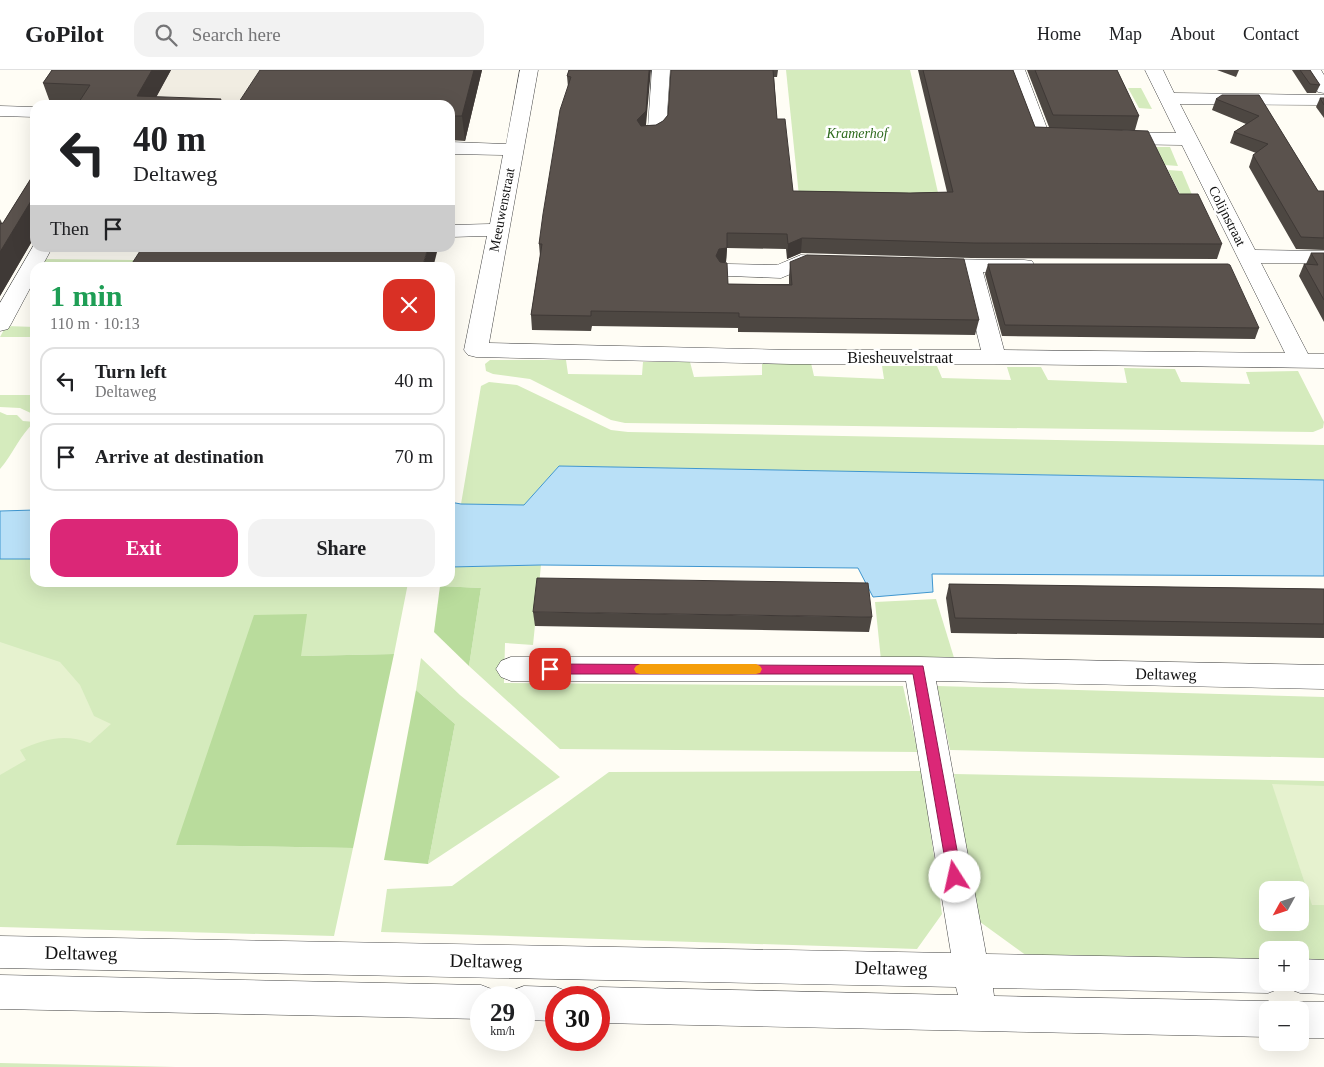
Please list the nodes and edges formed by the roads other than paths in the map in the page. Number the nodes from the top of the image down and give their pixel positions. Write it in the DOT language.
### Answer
graph roads {
  1 [pos="528,70"];
  2 [pos="661,70"];
  3 [pos="1016,70"];
  4 [pos="1154,70"];
  5 [pos="1312,70"];
  6 [pos="1324,88"];
  7 [pos="1168,98"];
  8 [pos="1324,100"];
  9 [pos="0,111"];
  10 [pos="30,112"];
  11 [pos="648,134"];
  12 [pos="1188,139"];
  13 [pos="455,148"];
  14 [pos="514,150"];
  15 [pos="455,230"];
  16 [pos="499,230"];
  17 [pos="30,252"];
  18 [pos="1247,256"];
  19 [pos="1324,257"];
  20 [pos="848,263"];
  21 [pos="905,264"];
  22 [pos="971,266"];
  23 [pos="1040,266"];
  24 [pos="728,270"];
  25 [pos="0,324"];
  26 [pos="476,350"];
  27 [pos="994,357"];
  28 [pos="1300,361"];
  29 [pos="1324,361"];
  30 [pos="511,669"];
  31 [pos="919,669"];
  32 [pos="1324,677"];
  33 [pos="0,952"];
  34 [pos="972,970"];
  35 [pos="1259,976"];
  36 [pos="1309,976"];
  37 [pos="1324,977"];
  38 [pos="0,992"];
  39 [pos="470,1002"];
  40 [pos="610,1005"];
  41 [pos="979,1013"];
  42 [pos="1259,1019"];
  43 [pos="1309,1020"];
  44 [pos="1324,1020"];
  1 -- 14 [label="street, Meeuwenstraat"];
  2 -- 11 [label="street"];
  3 -- 12 [label="street"];
  4 -- 7 [label="street, Colijnstraat"];
  5 -- 6 [label="street"];
  7 -- 8 [label="street"];
  7 -- 12 [label="street, Colijnstraat"];
  9 -- 10 [label="street"];
  12 -- 18 [label="street, Colijnstraat"];
  13 -- 14 [label="street"];
  14 -- 16 [label="street, Meeuwenstraat"];
  15 -- 16 [label="street"];
  16 -- 26 [label="street, Meeuwenstraat"];
  17 -- 25 [label="street"];
  18 -- 19 [label="street"];
  18 -- 28 [label="street, Colijnstraat"];
  20 -- 24 [label="street"];
  21 -- 22 [label="street"];
  22 -- 23 [label="street"];
  22 -- 27 [label="street"];
  26 -- 27 [label="street, Biesheuvelstraat"];
  27 -- 28 [label="street, Biesheuvelstraat"];
  28 -- 29 [label="street, Biesheuvelstraat"];
  30 -- 31 [label="street, Deltaweg"];
  31 -- 32 [label="street, Deltaweg"];
  31 -- 34 [label="street"];
  33 -- 34 [label="street, Deltaweg"];
  34 -- 35 [label="street, Deltaweg"];
  34 -- 41 [label="street"];
  36 -- 37 [label="street"];
  38 -- 39 [label="street"];
  40 -- 41 [label="street"];
  41 -- 42 [label="street"];
  43 -- 44 [label="street"];
}
